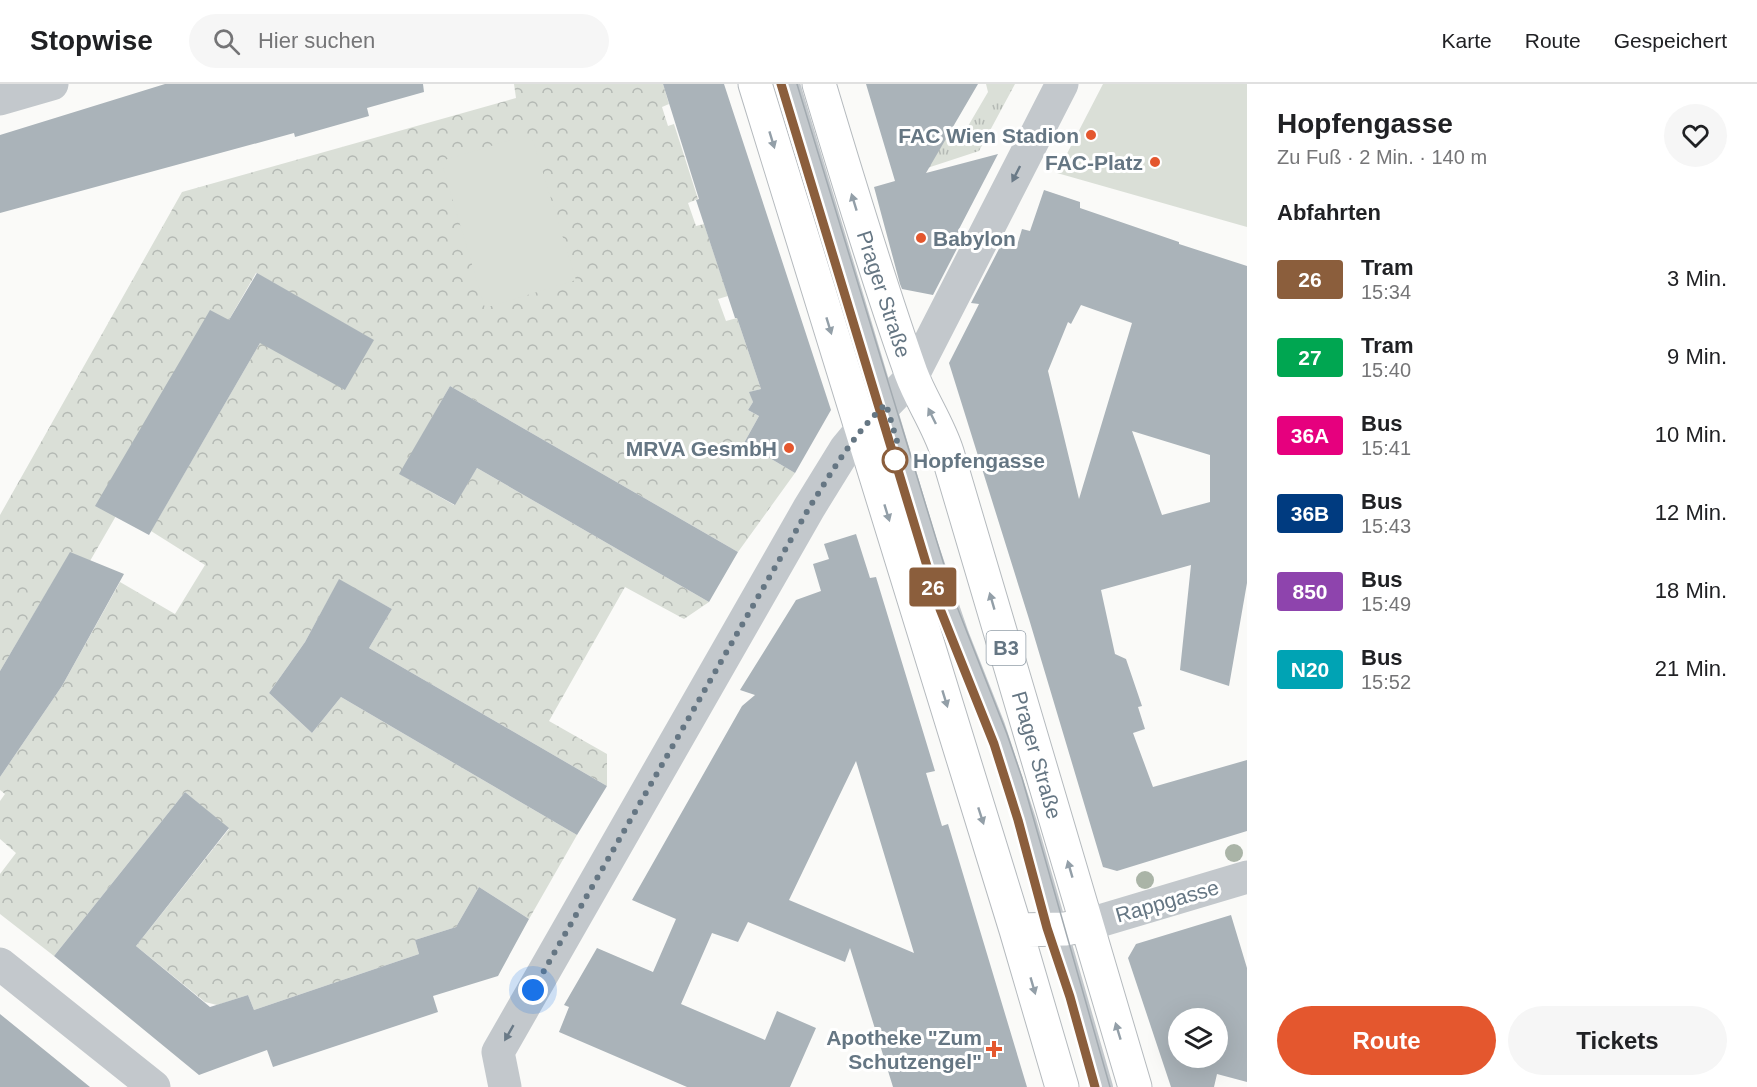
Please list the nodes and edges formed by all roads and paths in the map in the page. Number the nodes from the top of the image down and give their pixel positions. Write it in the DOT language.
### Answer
graph roads {
  1 [pos="52,84"];
  2 [pos="755,84"];
  3 [pos="790,84"];
  4 [pos="819,84"];
  5 [pos="1062,84"];
  6 [pos="0,99"];
  7 [pos="912,377"];
  8 [pos="886,404"];
  9 [pos="861,430"];
  10 [pos="1247,877"];
  11 [pos="1072,927"];
  12 [pos="1017,930"];
  13 [pos="0,964"];
  14 [pos="154,1087"];
  15 [pos="505,1087"];
  16 [pos="1062,1087"];
  17 [pos="1103,1087"];
  18 [pos="1135,1087"];
  1 -- 6 [label="street"];
  2 -- 9 [label="main road, one-way"];
  3 -- 8 [label="lane"];
  7 -- 4 [label="main road, Prager Straße / B3, one-way"];
  5 -- 7 [label="street, one-way"];
  7 -- 8 [label="street"];
  11 -- 7 [label="main road, Prager Straße / B3, one-way"];
  8 -- 9 [label="street"];
  8 -- 11 [label="lane"];
  9 -- 12 [label="main road, one-way"];
  9 -- 15 [label="street, one-way"];
  10 -- 11 [label="street, Rappgasse"];
  11 -- 12 [label="main road"];
  11 -- 17 [label="lane"];
  18 -- 11 [label="main road, Prager Straße / B3, one-way"];
  12 -- 16 [label="main road, one-way"];
  13 -- 14 [label="street"];
}
